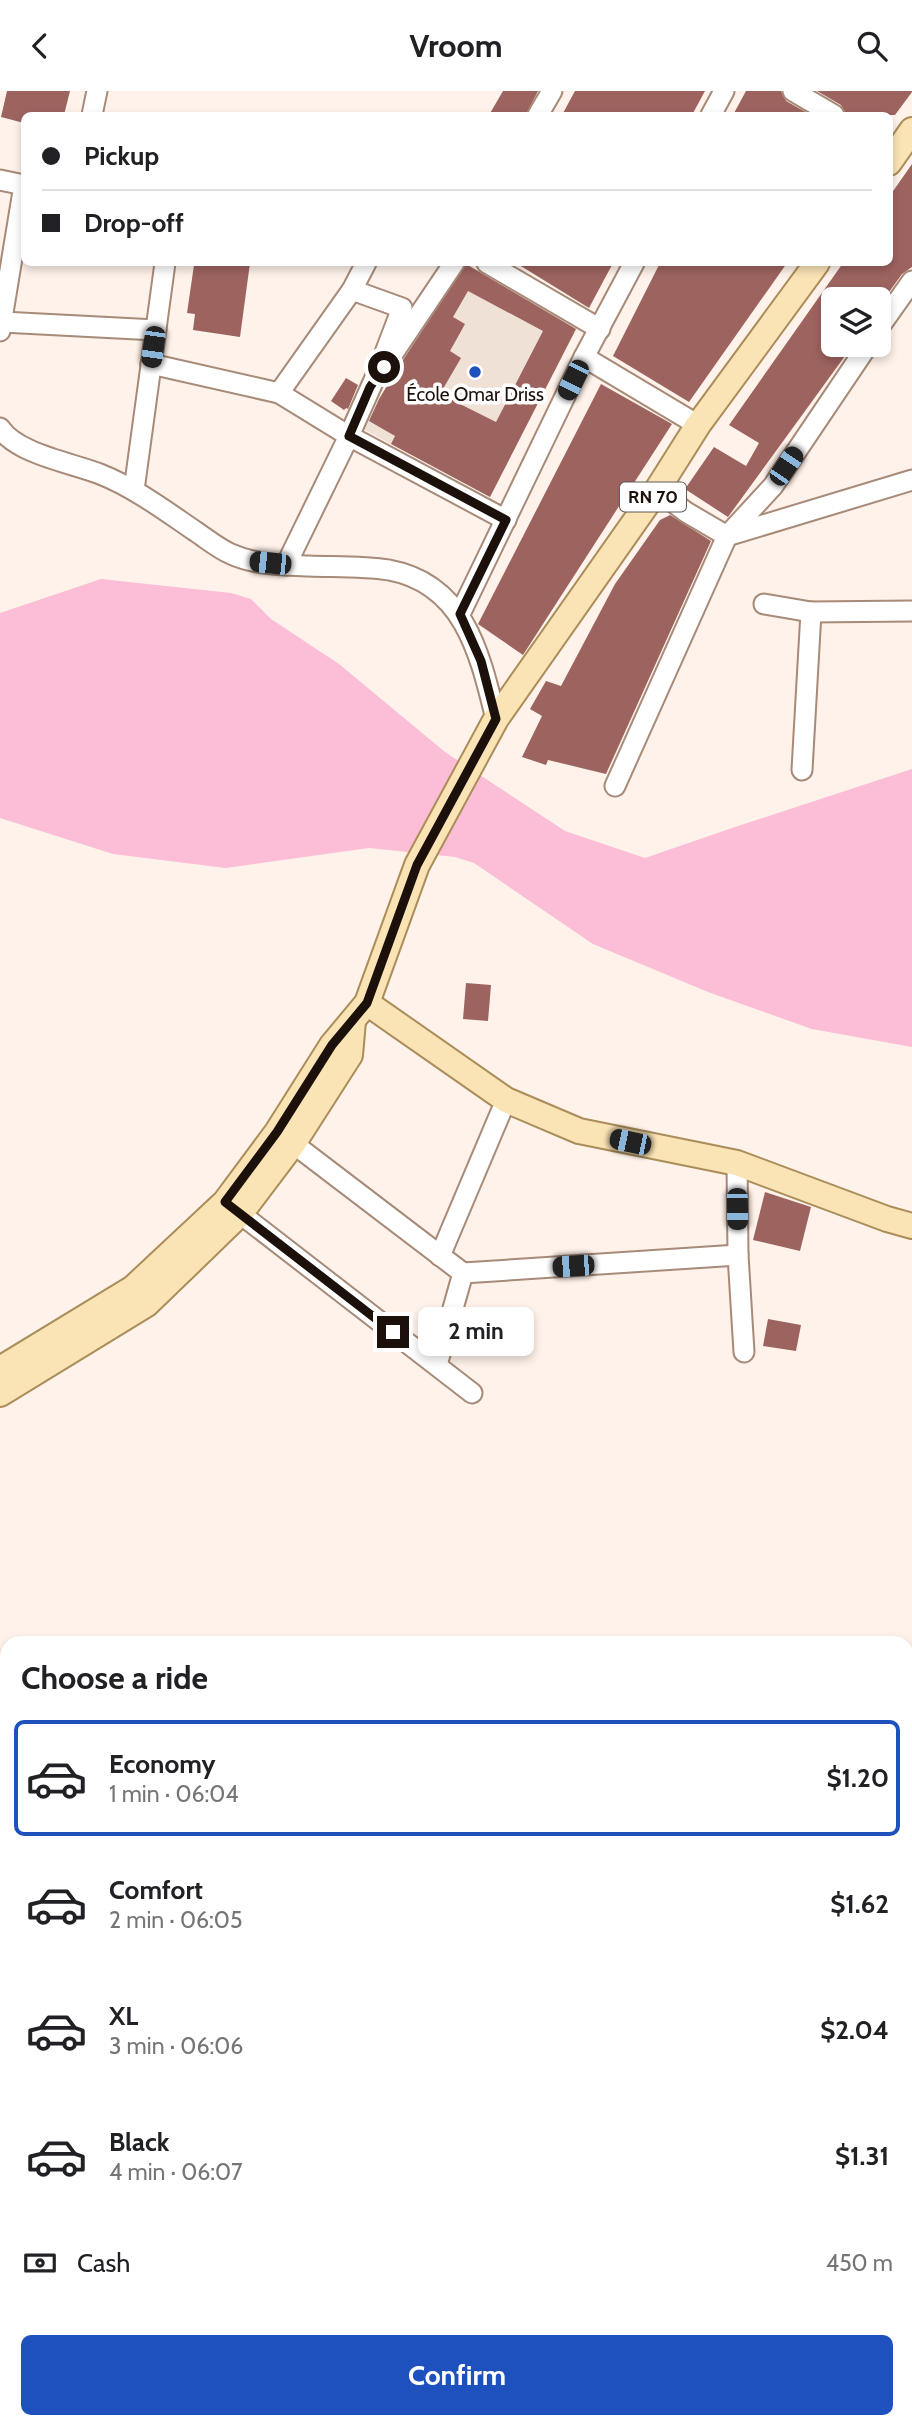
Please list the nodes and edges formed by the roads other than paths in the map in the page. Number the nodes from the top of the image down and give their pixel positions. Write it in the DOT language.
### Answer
graph roads {
  1 [pos="97,91"];
  2 [pos="552,91"];
  3 [pos="724,91"];
  4 [pos="793,91"];
  5 [pos="93,112"];
  6 [pos="540,112"];
  7 [pos="713,112"];
  8 [pos="829,112"];
  9 [pos="912,130"];
  10 [pos="897,157"];
  11 [pos="0,180"];
  12 [pos="21,184"];
  13 [pos="21,204"];
  14 [pos="165,266"];
  15 [pos="364,266"];
  16 [pos="452,266"];
  17 [pos="491,266"];
  18 [pos="632,266"];
  19 [pos="815,266"];
  20 [pos="352,291"];
  21 [pos="909,292"];
  22 [pos="891,313"];
  23 [pos="1,327"];
  24 [pos="600,329"];
  25 [pos="156,330"];
  26 [pos="584,357"];
  27 [pos="860,357"];
  28 [pos="151,364"];
  29 [pos="370,387"];
  30 [pos="279,393"];
  31 [pos="698,425"];
  32 [pos="0,428"];
  33 [pos="349,436"];
  34 [pos="911,486"];
  35 [pos="134,489"];
  36 [pos="657,489"];
  37 [pos="506,520"];
  38 [pos="727,536"];
  39 [pos="286,565"];
  40 [pos="764,604"];
  41 [pos="912,611"];
  42 [pos="811,612"];
  43 [pos="460,614"];
  44 [pos="492,725"];
  45 [pos="802,769"];
  46 [pos="615,786"];
  47 [pos="360,1012"];
  48 [pos="506,1100"];
  49 [pos="285,1138"];
  50 [pos="737,1163"];
  51 [pos="232,1208"];
  52 [pos="912,1226"];
  53 [pos="738,1255"];
  54 [pos="440,1256"];
  55 [pos="463,1273"];
  56 [pos="744,1352"];
  57 [pos="437,1365"];
  58 [pos="7,1377"];
  59 [pos="472,1393"];
  1 -- 5 [label="street"];
  2 -- 6 [label="street"];
  3 -- 7 [label="street"];
  4 -- 8 [label="street"];
  9 -- 10 [label="main road"];
  11 -- 12 [label="street"];
  13 -- 23 [label="street"];
  14 -- 25 [label="street"];
  15 -- 20 [label="street"];
  16 -- 29 [label="street"];
  17 -- 24 [label="street"];
  18 -- 24 [label="street"];
  19 -- 31 [label="main road, RN 70"];
  20 -- 29 [label="street"];
  20 -- 30 [label="street"];
  21 -- 22 [label="street"];
  23 -- 25 [label="street"];
  24 -- 26 [label="street"];
  25 -- 28 [label="street"];
  26 -- 31 [label="street"];
  26 -- 37 [label="street"];
  27 -- 38 [label="street"];
  28 -- 30 [label="street"];
  28 -- 35 [label="street"];
  29 -- 33 [label="street"];
  30 -- 33 [label="street"];
  31 -- 36 [label="main road, RN 70"];
  32 -- 35 [label="street"];
  33 -- 37 [label="street"];
  33 -- 39 [label="street"];
  34 -- 38 [label="street"];
  35 -- 39 [label="street"];
  36 -- 38 [label="street"];
  36 -- 44 [label="main road, RN 70"];
  37 -- 43 [label="street"];
  38 -- 46 [label="street"];
  39 -- 43 [label="street"];
  40 -- 42 [label="street"];
  41 -- 42 [label="street"];
  42 -- 45 [label="street"];
  43 -- 44 [label="street"];
  44 -- 47 [label="main road, RN 70"];
  47 -- 48 [label="main road"];
  47 -- 49 [label="main road, RN 70"];
  48 -- 50 [label="main road"];
  48 -- 54 [label="street"];
  49 -- 51 [label="main road, RN 70"];
  49 -- 54 [label="street"];
  50 -- 52 [label="main road"];
  50 -- 53 [label="street"];
  51 -- 57 [label="street"];
  51 -- 58 [label="main road, RN 70"];
  53 -- 55 [label="street"];
  53 -- 56 [label="street"];
  54 -- 55 [label="street"];
  55 -- 57 [label="street"];
  57 -- 59 [label="street"];
}
